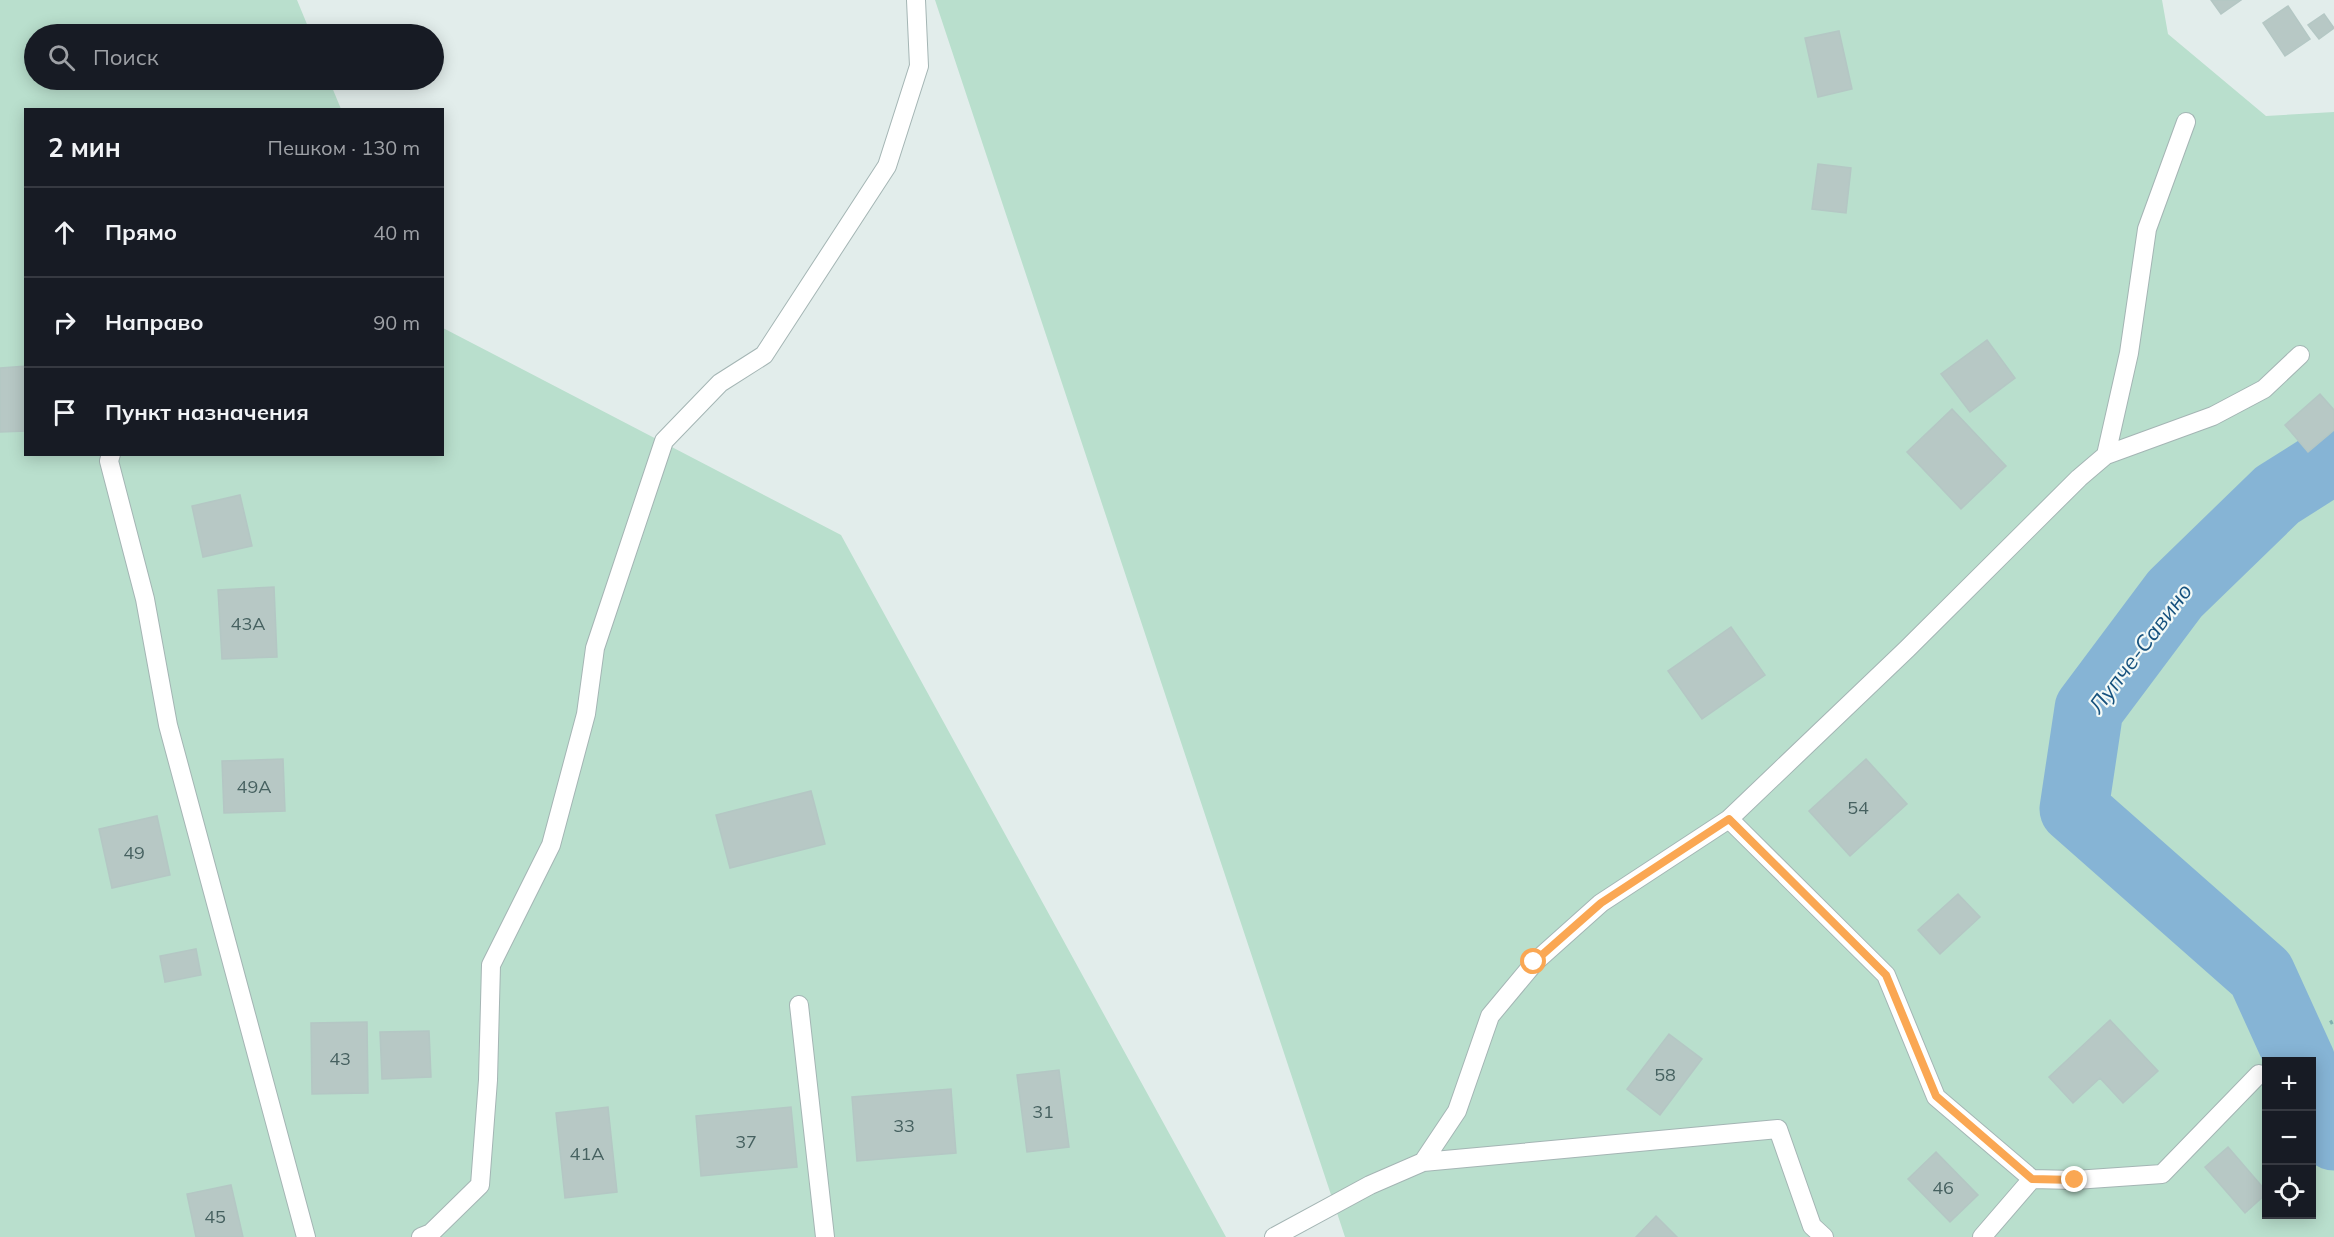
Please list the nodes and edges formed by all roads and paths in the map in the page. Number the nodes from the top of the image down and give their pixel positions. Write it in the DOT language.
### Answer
graph roads {
  1 [pos="916,0"];
  2 [pos="2186,122"];
  3 [pos="2300,355"];
  4 [pos="2106,455"];
  5 [pos="110,456"];
  6 [pos="1729,819"];
  7 [pos="798,1005"];
  8 [pos="2259,1074"];
  9 [pos="1423,1162"];
  10 [pos="2032,1179"];
  11 [pos="306,1237"];
  12 [pos="421,1237"];
  13 [pos="825,1237"];
  14 [pos="1274,1237"];
  15 [pos="1824,1237"];
  16 [pos="1982,1237"];
  1 -- 12 [label="lane"];
  2 -- 4 [label="lane"];
  3 -- 4 [label="lane"];
  4 -- 6 [label="lane"];
  5 -- 11 [label="lane"];
  6 -- 9 [label="lane"];
  6 -- 10 [label="lane"];
  7 -- 13 [label="lane"];
  8 -- 10 [label="lane"];
  9 -- 14 [label="lane"];
  9 -- 15 [label="lane"];
  10 -- 16 [label="lane"];
}
